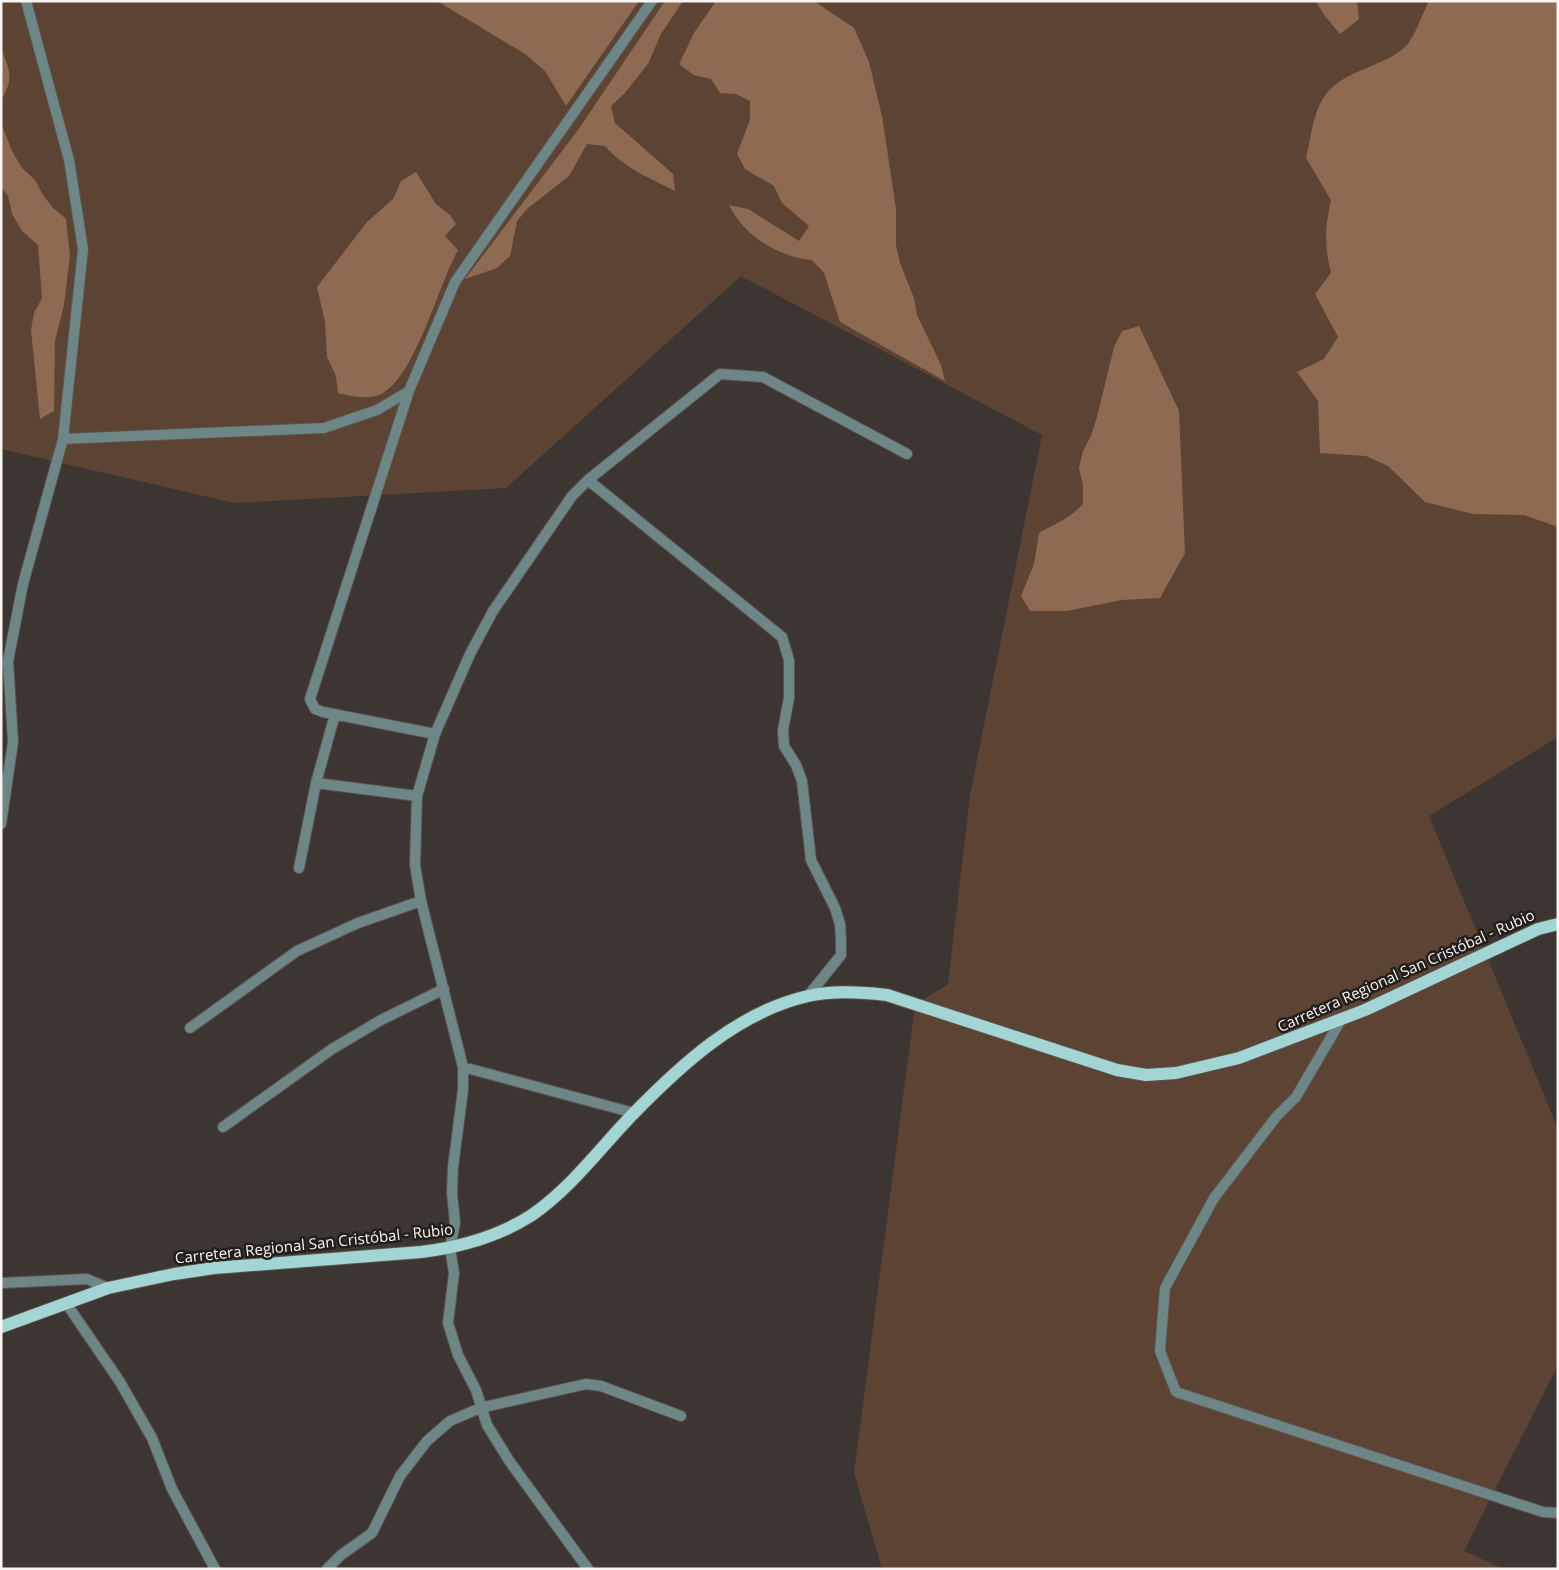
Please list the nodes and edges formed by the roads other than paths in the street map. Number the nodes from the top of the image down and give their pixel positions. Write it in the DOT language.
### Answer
graph roads {
  1 [pos="26,1"];
  2 [pos="652,1"];
  3 [pos="409,391"];
  4 [pos="63,439"];
  5 [pos="907,454"];
  6 [pos="588,480"];
  7 [pos="335,714"];
  8 [pos="435,734"];
  9 [pos="316,783"];
  10 [pos="416,796"];
  11 [pos="1,824"];
  12 [pos="298,868"];
  13 [pos="421,901"];
  14 [pos="1558,924"];
  15 [pos="444,989"];
  16 [pos="808,996"];
  17 [pos="1341,1020"];
  18 [pos="190,1028"];
  19 [pos="463,1067"];
  20 [pos="634,1113"];
  21 [pos="223,1127"];
  22 [pos="450,1248"];
  23 [pos="1,1283"];
  24 [pos="108,1288"];
  25 [pos="66,1303"];
  26 [pos="1,1326"];
  27 [pos="480,1408"];
  28 [pos="681,1416"];
  29 [pos="1558,1513"];
  30 [pos="215,1569"];
  31 [pos="327,1569"];
  32 [pos="588,1569"];
  1 -- 4 [label="street"];
  2 -- 3 [label="street"];
  3 -- 4 [label="street"];
  3 -- 7 [label="street"];
  4 -- 11 [label="street"];
  5 -- 6 [label="street"];
  6 -- 8 [label="street"];
  6 -- 16 [label="street"];
  7 -- 8 [label="street"];
  7 -- 9 [label="street"];
  8 -- 10 [label="street"];
  9 -- 10 [label="street"];
  9 -- 12 [label="street"];
  10 -- 13 [label="street"];
  13 -- 15 [label="street"];
  13 -- 18 [label="street"];
  14 -- 17 [label="main road, Carretera Regional San Cristóbal - Rubio"];
  15 -- 19 [label="street"];
  15 -- 21 [label="street"];
  16 -- 17 [label="main road, Carretera Regional San Cristóbal - Rubio"];
  16 -- 20 [label="main road, Carretera Regional San Cristóbal - Rubio"];
  17 -- 29 [label="street"];
  19 -- 20 [label="street"];
  19 -- 22 [label="street"];
  20 -- 22 [label="main road, Carretera Regional San Cristóbal - Rubio"];
  22 -- 24 [label="main road, Carretera Regional San Cristóbal - Rubio"];
  22 -- 27 [label="street"];
  23 -- 24 [label="street"];
  24 -- 25 [label="main road, Carretera Regional San Cristóbal - Rubio"];
  25 -- 26 [label="main road, Carretera Regional San Cristóbal - Rubio"];
  25 -- 30 [label="street"];
  27 -- 28 [label="street"];
  27 -- 31 [label="street"];
  27 -- 32 [label="street"];
}
